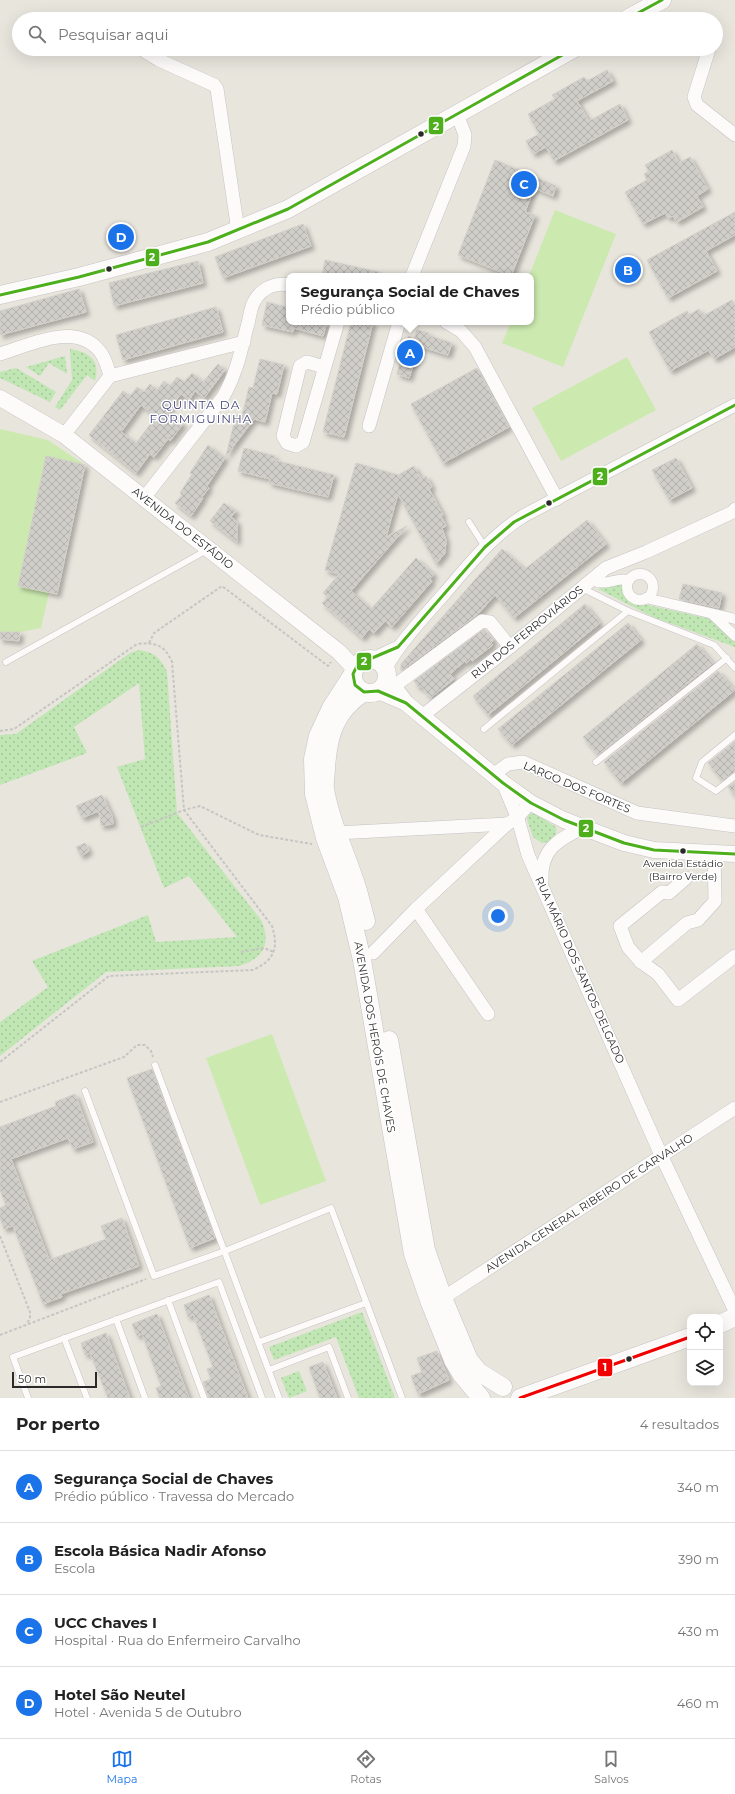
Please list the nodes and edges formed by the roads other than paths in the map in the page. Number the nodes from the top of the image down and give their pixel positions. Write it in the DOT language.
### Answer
graph roads {
  1 [pos="662,0"];
  2 [pos="640,12"];
  3 [pos="152,56"];
  4 [pos="561,56"];
  5 [pos="708,56"];
  6 [pos="457,114"];
  7 [pos="735,135"];
  8 [pos="238,231"];
  9 [pos="413,273"];
  10 [pos="286,285"];
  11 [pos="0,295"];
  12 [pos="337,325"];
  13 [pos="398,325"];
  14 [pos="451,325"];
  15 [pos="244,342"];
  16 [pos="0,354"];
  17 [pos="324,367"];
  18 [pos="110,376"];
  19 [pos="0,398"];
  20 [pos="735,405"];
  21 [pos="0,406"];
  22 [pos="22,411"];
  23 [pos="369,426"];
  24 [pos="64,435"];
  25 [pos="144,498"];
  26 [pos="557,499"];
  27 [pos="735,509"];
  28 [pos="469,522"];
  29 [pos="485,547"];
  30 [pos="209,549"];
  31 [pos="630,580"];
  32 [pos="587,584"];
  33 [pos="646,598"];
  34 [pos="628,611"];
  35 [pos="711,613"];
  36 [pos="735,618"];
  37 [pos="735,636"];
  38 [pos="510,647"];
  39 [pos="727,658"];
  40 [pos="6,662"];
  41 [pos="735,668"];
  42 [pos="372,676"];
  43 [pos="422,716"];
  44 [pos="484,729"];
  45 [pos="735,735"];
  46 [pos="596,762"];
  47 [pos="735,776"];
  48 [pos="498,779"];
  49 [pos="531,802"];
  50 [pos="564,820"];
  51 [pos="513,821"];
  52 [pos="735,826"];
  53 [pos="584,827"];
  54 [pos="336,834"];
  55 [pos="525,841"];
  56 [pos="559,841"];
  57 [pos="547,852"];
  58 [pos="714,854"];
  59 [pos="735,854"];
  60 [pos="686,878"];
  61 [pos="542,882"];
  62 [pos="416,909"];
  63 [pos="373,953"];
  64 [pos="735,956"];
  65 [pos="641,962"];
  66 [pos="488,1014"];
  67 [pos="155,1065"];
  68 [pos="85,1091"];
  69 [pos="735,1108"];
  70 [pos="661,1155"];
  71 [pos="225,1251"];
  72 [pos="168,1300"];
  73 [pos="436,1301"];
  74 [pos="366,1303"];
  75 [pos="735,1311"];
  76 [pos="735,1317"];
  77 [pos="116,1319"];
  78 [pos="723,1323"];
  79 [pos="64,1338"];
  80 [pos="687,1338"];
  81 [pos="258,1342"];
  82 [pos="269,1370"];
  83 [pos="503,1387"];
  84 [pos="28,1398"];
  85 [pos="87,1398"];
  86 [pos="145,1398"];
  87 [pos="204,1398"];
  88 [pos="262,1398"];
  89 [pos="279,1398"];
  90 [pos="348,1398"];
  91 [pos="402,1398"];
  92 [pos="481,1398"];
  93 [pos="488,1398"];
  94 [pos="520,1398"];
  1 -- 2 [label="main road"];
  3 -- 8 [label="street"];
  4 -- 6 [label="main road"];
  5 -- 7 [label="street"];
  6 -- 8 [label="main road"];
  6 -- 9 [label="street"];
  8 -- 11 [label="main road"];
  10 -- 15 [label="street"];
  12 -- 17 [label="street"];
  13 -- 23 [label="street"];
  14 -- 26 [label="street"];
  15 -- 18 [label="street"];
  15 -- 25 [label="street"];
  16 -- 18 [label="street"];
  17 -- 17 [label="street"];
  18 -- 24 [label="street"];
  19 -- 22 [label="street, AVENIDA DO ESTÁDIO"];
  20 -- 26 [label="street"];
  21 -- 22 [label="street, AVENIDA DO ESTÁDIO"];
  22 -- 24 [label="street, AVENIDA DO ESTÁDIO"];
  24 -- 25 [label="street, AVENIDA DO ESTÁDIO"];
  25 -- 30 [label="street, AVENIDA DO ESTÁDIO"];
  26 -- 29 [label="street"];
  27 -- 32 [label="street, RUA DOS FERROVIÁRIOS"];
  28 -- 29 [label="lane"];
  29 -- 42 [label="street"];
  30 -- 40 [label="lane"];
  30 -- 42 [label="street, AVENIDA DO ESTÁDIO"];
  31 -- 32 [label="street"];
  31 -- 33 [label="street"];
  31 -- 33 [label="street"];
  32 -- 34 [label="lane"];
  32 -- 38 [label="street, RUA DOS FERROVIÁRIOS"];
  33 -- 35 [label="street"];
  34 -- 39 [label="lane"];
  34 -- 44 [label="lane"];
  35 -- 36 [label="street"];
  35 -- 37 [label="street"];
  38 -- 42 [label="street"];
  38 -- 43 [label="street, RUA DOS FERROVIÁRIOS"];
  39 -- 41 [label="lane"];
  39 -- 46 [label="lane"];
  42 -- 43 [label="street"];
  42 -- 54 [label="main road, AVENIDA DOS HERÓIS DE CHAVES"];
  42 -- 73 [label="main road, AVENIDA DOS HERÓIS DE CHAVES"];
  43 -- 48 [label="street"];
  45 -- 47 [label="lane"];
  48 -- 49 [label="street"];
  48 -- 51 [label="street, RUA MÁRIO DOS SANTOS DELGADO"];
  48 -- 52 [label="street, LARGO DOS FORTES"];
  49 -- 50 [label="street"];
  49 -- 51 [label="street"];
  50 -- 53 [label="street"];
  50 -- 56 [label="street"];
  51 -- 54 [label="street"];
  51 -- 55 [label="street, RUA MÁRIO DOS SANTOS DELGADO"];
  51 -- 62 [label="street"];
  53 -- 56 [label="street"];
  53 -- 58 [label="street"];
  54 -- 63 [label="main road, AVENIDA DOS HERÓIS DE CHAVES"];
  55 -- 57 [label="street"];
  55 -- 61 [label="street, RUA MÁRIO DOS SANTOS DELGADO"];
  56 -- 57 [label="street"];
  57 -- 61 [label="street"];
  58 -- 59 [label="street"];
  58 -- 65 [label="street"];
  60 -- 65 [label="street"];
  61 -- 70 [label="street, RUA MÁRIO DOS SANTOS DELGADO"];
  62 -- 63 [label="street"];
  62 -- 66 [label="street"];
  63 -- 73 [label="main road, AVENIDA DOS HERÓIS DE CHAVES"];
  64 -- 65 [label="street"];
  67 -- 71 [label="lane"];
  68 -- 71 [label="lane"];
  69 -- 70 [label="street, AVENIDA GENERAL RIBEIRO DE CARVALHO"];
  70 -- 73 [label="street, AVENIDA GENERAL RIBEIRO DE CARVALHO"];
  70 -- 75 [label="street, RUA MÁRIO DOS SANTOS DELGADO"];
  71 -- 74 [label="lane"];
  71 -- 81 [label="lane"];
  72 -- 77 [label="lane"];
  72 -- 87 [label="lane"];
  72 -- 88 [label="lane"];
  73 -- 83 [label="main road, AVENIDA DOS HERÓIS DE CHAVES"];
  73 -- 92 [label="main road, AVENIDA DOS HERÓIS DE CHAVES"];
  74 -- 81 [label="lane"];
  74 -- 91 [label="lane"];
  76 -- 78 [label="main road"];
  77 -- 79 [label="lane"];
  77 -- 86 [label="lane"];
  79 -- 84 [label="lane"];
  79 -- 85 [label="lane"];
  80 -- 94 [label="main road"];
  81 -- 82 [label="lane"];
  82 -- 89 [label="lane"];
  82 -- 90 [label="lane"];
  83 -- 93 [label="main road"];
  83 -- 94 [label="main road, AVENIDA DOS HERÓIS DE CHAVES"];
}
